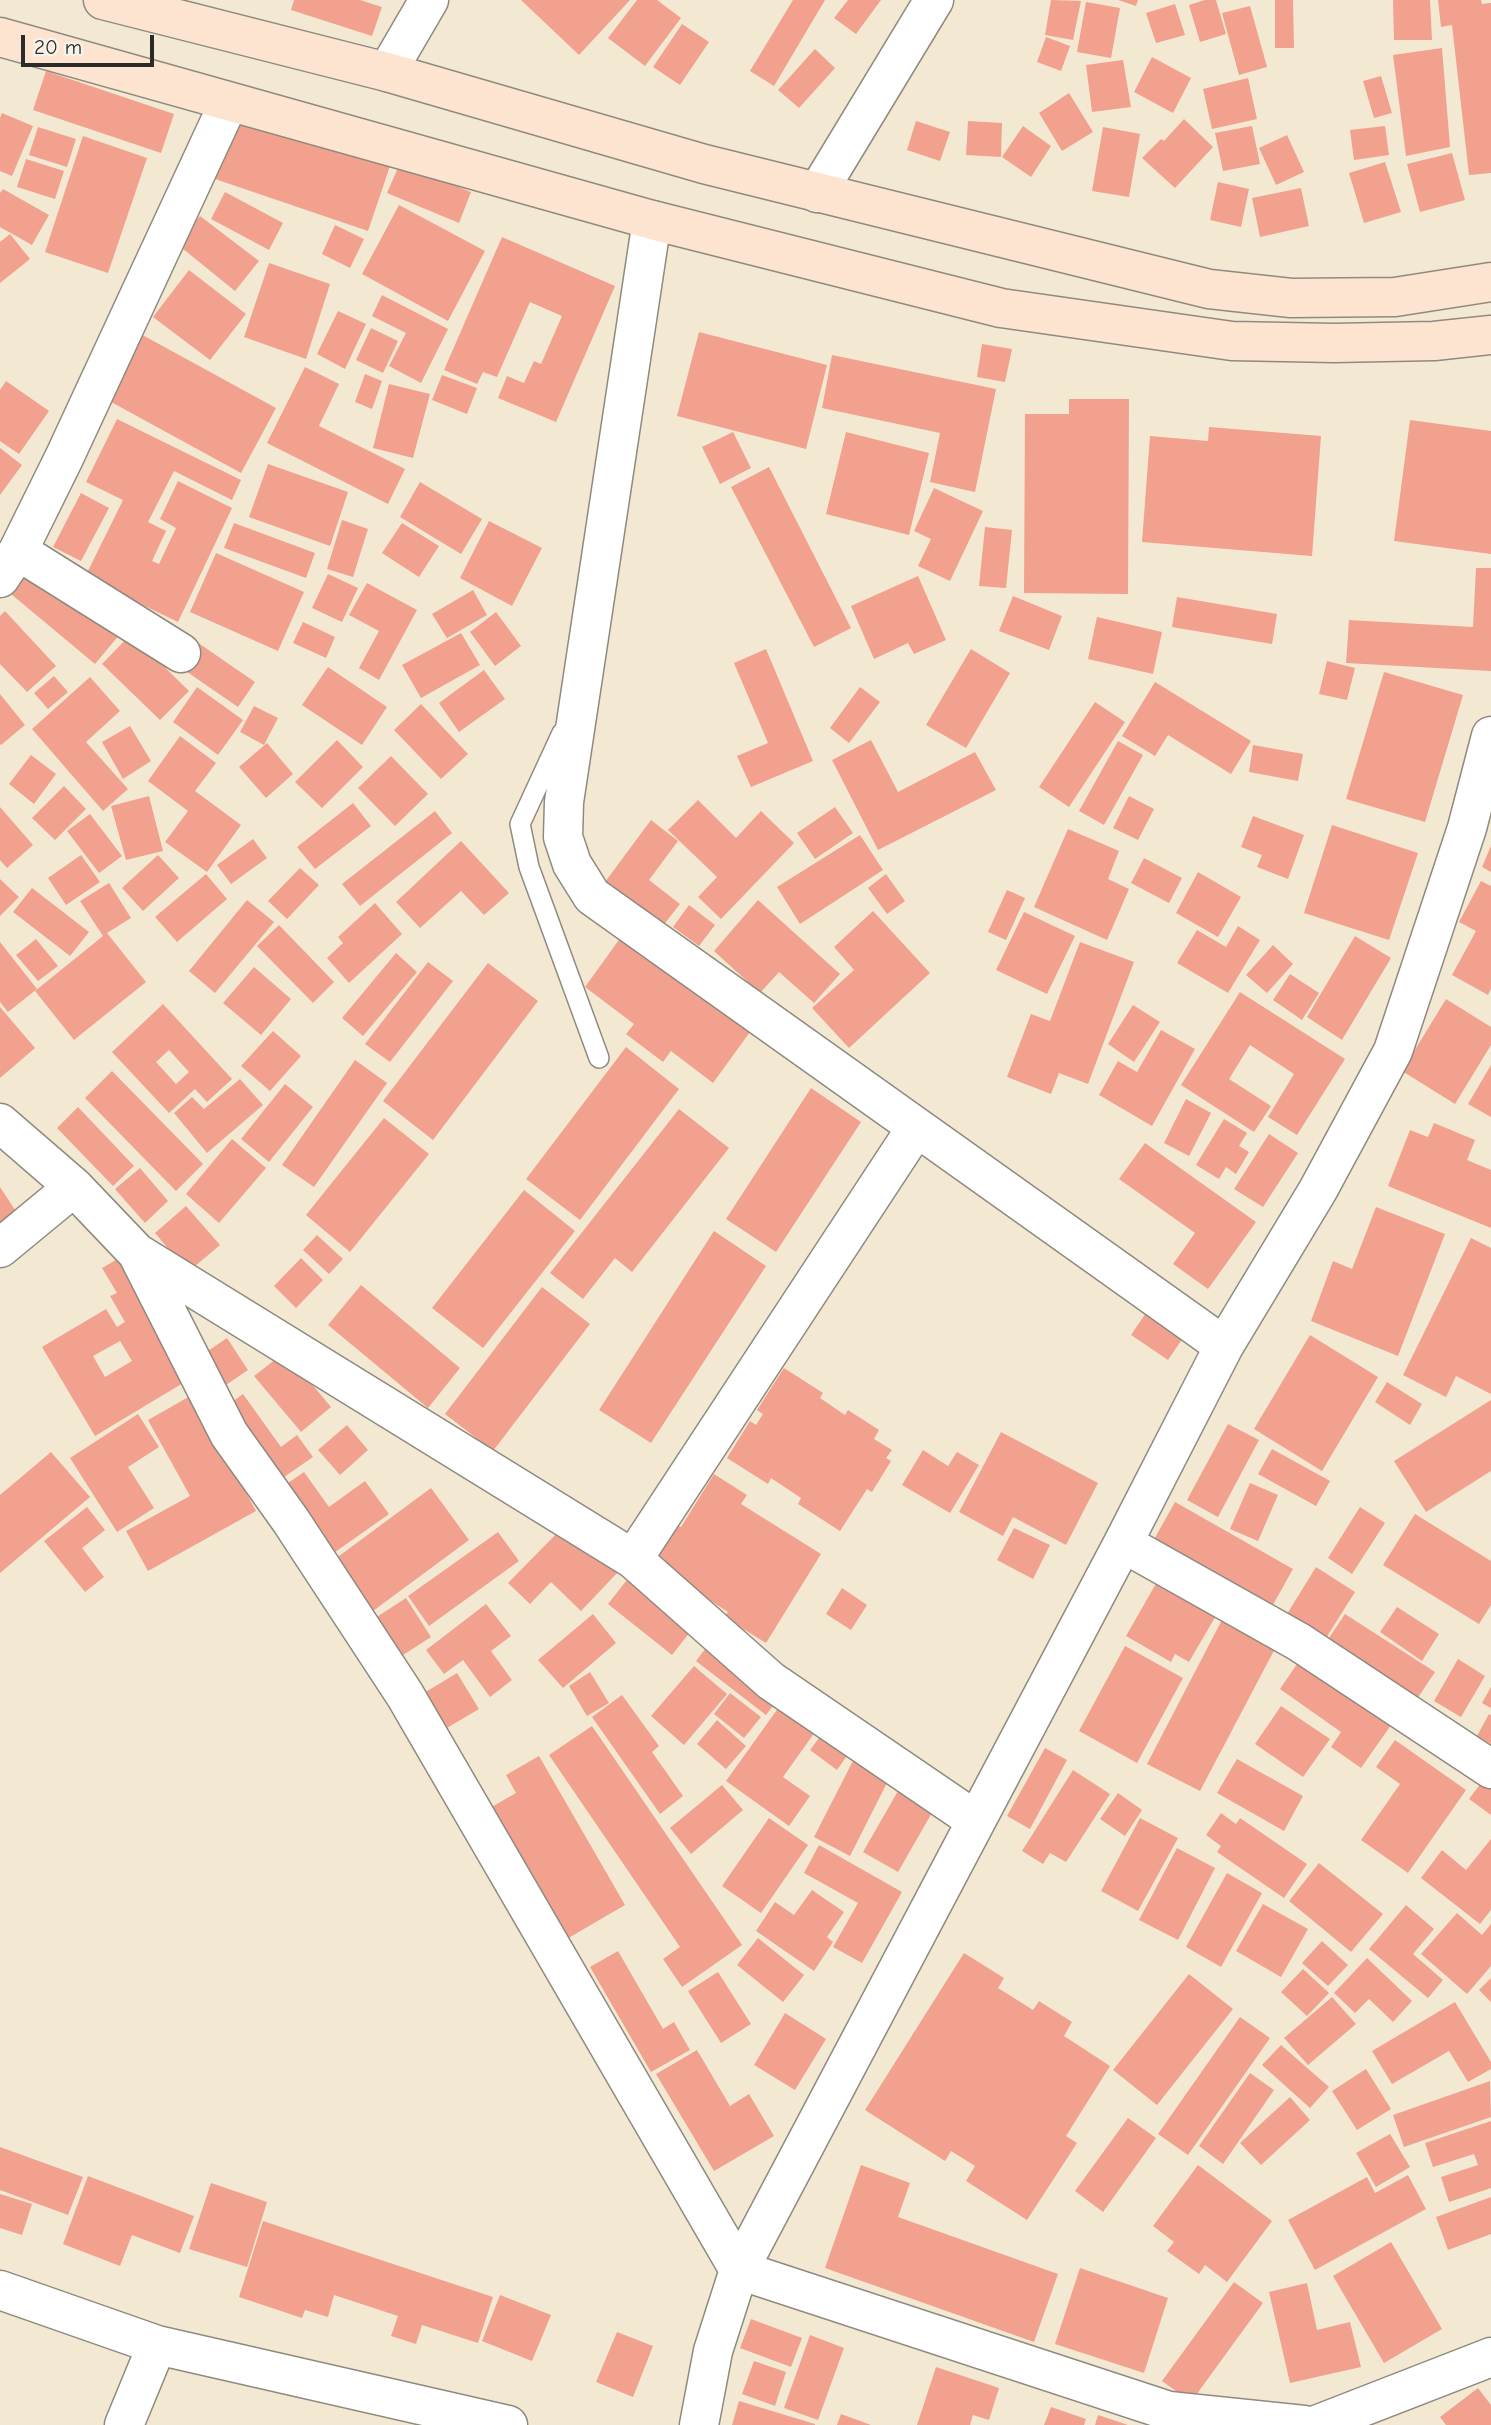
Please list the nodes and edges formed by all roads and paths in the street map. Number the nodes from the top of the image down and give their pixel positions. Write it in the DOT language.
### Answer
graph roads {
  1 [pos="103,0"];
  2 [pos="429,0"];
  3 [pos="934,0"];
  4 [pos="0,37"];
  5 [pos="387,72"];
  6 [pos="229,102"];
  7 [pos="817,193"];
  8 [pos="652,220"];
  9 [pos="1491,282"];
  10 [pos="1491,335"];
  11 [pos="9,564"];
  12 [pos="181,653"];
  13 [pos="580,694"];
  14 [pos="1491,736"];
  15 [pos="599,1058"];
  16 [pos="0,1123"];
  17 [pos="916,1128"];
  18 [pos="74,1187"];
  19 [pos="0,1248"];
  20 [pos="137,1254"];
  21 [pos="1224,1346"];
  22 [pos="1123,1543"];
  23 [pos="633,1559"];
  24 [pos="1491,1769"];
  25 [pos="975,1820"];
  26 [pos="739,2270"];
  27 [pos="0,2290"];
  28 [pos="157,2345"];
  29 [pos="1491,2357"];
  30 [pos="124,2425"];
  31 [pos="508,2425"];
  32 [pos="699,2425"];
  33 [pos="1304,2425"];
  34 [pos="1316,2425"];
  1 -- 5 [label="street"];
  2 -- 5 [label="street"];
  3 -- 7 [label="street"];
  4 -- 6 [label="street"];
  5 -- 7 [label="street"];
  6 -- 8 [label="street"];
  6 -- 11 [label="street"];
  7 -- 9 [label="street"];
  8 -- 10 [label="street"];
  8 -- 13 [label="street"];
  11 -- 12 [label="street"];
  13 -- 15 [label="lane"];
  13 -- 17 [label="street"];
  14 -- 21 [label="street"];
  16 -- 18 [label="street"];
  17 -- 21 [label="street"];
  17 -- 23 [label="street"];
  18 -- 19 [label="street"];
  18 -- 20 [label="street"];
  20 -- 23 [label="street"];
  20 -- 26 [label="street"];
  21 -- 22 [label="street"];
  22 -- 24 [label="street"];
  22 -- 25 [label="street"];
  23 -- 25 [label="street"];
  25 -- 26 [label="street"];
  26 -- 32 [label="street"];
  26 -- 33 [label="street"];
  27 -- 28 [label="street"];
  28 -- 30 [label="street"];
  28 -- 31 [label="street"];
  29 -- 34 [label="street"];
}
